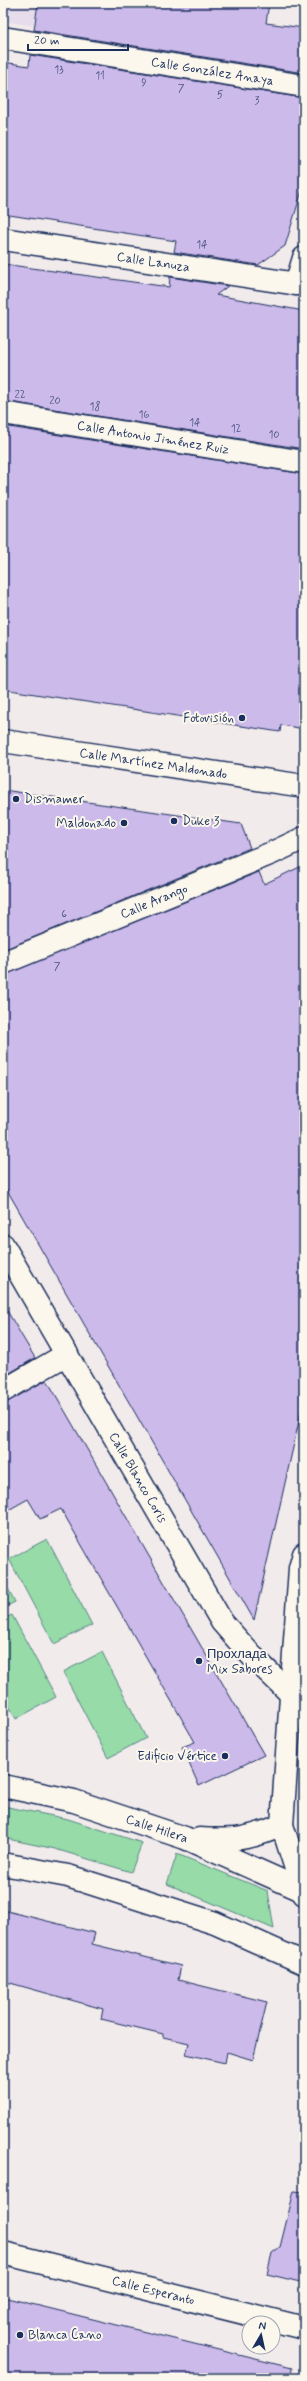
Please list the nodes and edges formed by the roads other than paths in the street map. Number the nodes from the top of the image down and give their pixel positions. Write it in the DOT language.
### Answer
graph roads {
  1 [pos="3,38"];
  2 [pos="304,86"];
  3 [pos="3,239"];
  4 [pos="304,258"];
  5 [pos="300,284"];
  6 [pos="3,413"];
  7 [pos="304,462"];
  8 [pos="3,742"];
  9 [pos="304,786"];
  10 [pos="304,838"];
  11 [pos="3,963"];
  12 [pos="3,1245"];
  13 [pos="67,1354"];
  14 [pos="3,1391"];
  15 [pos="303,1566"];
  16 [pos="298,1695"];
  17 [pos="3,1786"];
  18 [pos="282,1824"];
  19 [pos="185,1838"];
  20 [pos="3,1864"];
  21 [pos="303,1892"];
  22 [pos="304,1963"];
  23 [pos="3,2253"];
  24 [pos="304,2328"];
  1 -- 2 [label="street, Calle González Anaya"];
  3 -- 5 [label="street, Calle Lanuza"];
  4 -- 5 [label="street"];
  6 -- 7 [label="street, Calle Antonio Jiménez Ruiz"];
  8 -- 9 [label="street, Calle Martínez Maldonado"];
  10 -- 11 [label="street, Calle Arango"];
  12 -- 13 [label="street, Calle Blanco Coris"];
  13 -- 14 [label="street"];
  13 -- 16 [label="street, Calle Blanco Coris"];
  15 -- 16 [label="street"];
  16 -- 18 [label="street"];
  17 -- 19 [label="street, Calle Hilera"];
  18 -- 19 [label="street"];
  18 -- 21 [label="street"];
  19 -- 21 [label="street, Calle Hilera"];
  20 -- 22 [label="street"];
  23 -- 24 [label="street, Calle Esperanto"];
}
